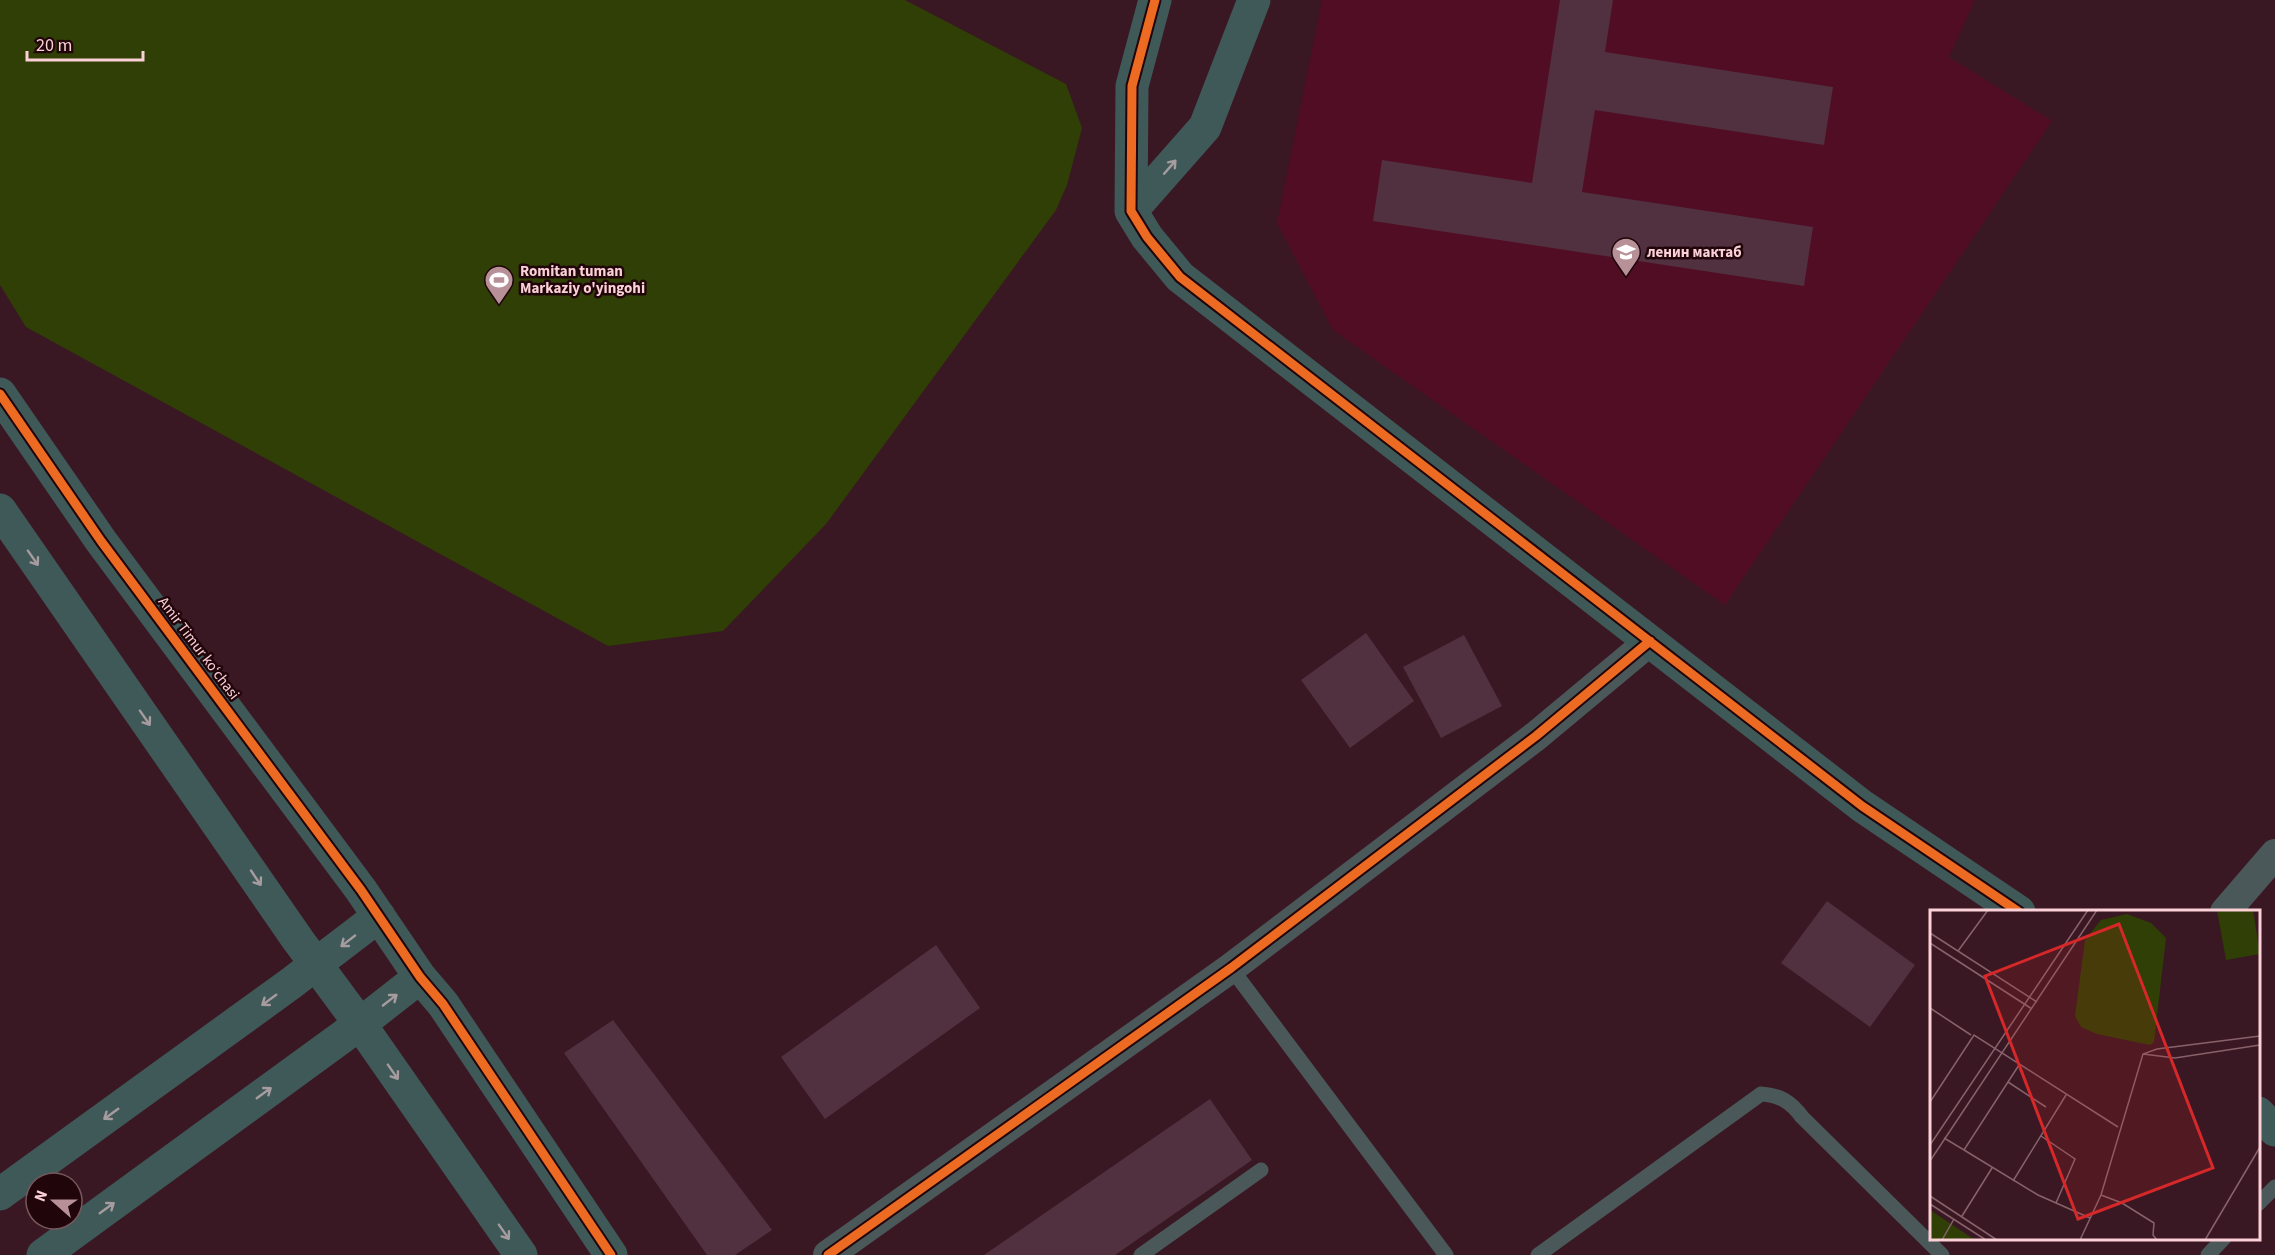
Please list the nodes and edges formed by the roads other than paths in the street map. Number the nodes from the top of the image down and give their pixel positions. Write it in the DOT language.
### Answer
graph roads {
  1 [pos="1155,0"];
  2 [pos="1254,0"];
  3 [pos="1131,212"];
  4 [pos="0,394"];
  5 [pos="0,510"];
  6 [pos="1650,641"];
  7 [pos="2275,854"];
  8 [pos="2016,910"];
  9 [pos="2227,910"];
  10 [pos="379,916"];
  11 [pos="316,965"];
  12 [pos="1231,968"];
  13 [pos="420,977"];
  14 [pos="360,1023"];
  15 [pos="2260,1114"];
  16 [pos="2275,1130"];
  17 [pos="1261,1170"];
  18 [pos="2275,1187"];
  19 [pos="0,1194"];
  20 [pos="2260,1203"];
  21 [pos="2223,1240"];
  22 [pos="832,1254"];
  23 [pos="43,1255"];
  24 [pos="521,1255"];
  25 [pos="611,1255"];
  26 [pos="1141,1255"];
  27 [pos="1446,1255"];
  28 [pos="1538,1255"];
  29 [pos="1942,1255"];
  30 [pos="2208,1255"];
  1 -- 3 [label="street"];
  3 -- 2 [label="street, one-way"];
  3 -- 6 [label="street"];
  4 -- 10 [label="street, Amir Timur ko‘chasi"];
  5 -- 11 [label="street, one-way"];
  6 -- 8 [label="street"];
  6 -- 12 [label="street"];
  7 -- 9 [label="street"];
  10 -- 11 [label="street, one-way"];
  10 -- 13 [label="street, Amir Timur ko‘chasi"];
  11 -- 14 [label="street"];
  11 -- 19 [label="street, one-way"];
  12 -- 22 [label="street"];
  12 -- 27 [label="lane"];
  14 -- 13 [label="street, one-way"];
  13 -- 25 [label="street, Amir Timur ko‘chasi"];
  23 -- 14 [label="street, one-way"];
  14 -- 24 [label="street, one-way"];
  15 -- 16 [label="street"];
  17 -- 26 [label="lane"];
  18 -- 20 [label="lane"];
  21 -- 30 [label="lane"];
  28 -- 29 [label="lane"];
}
